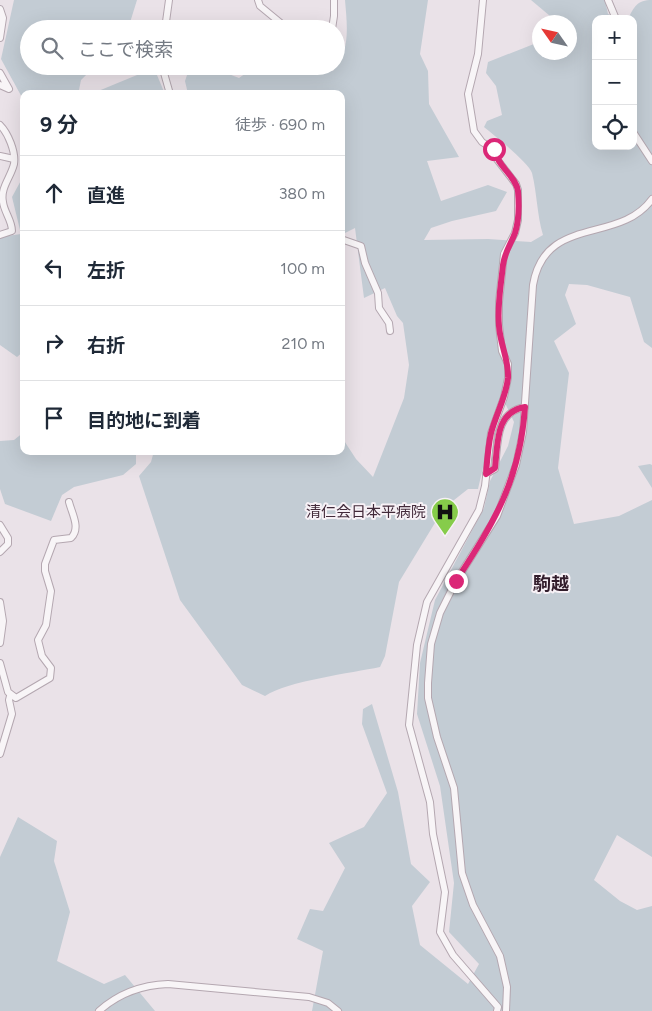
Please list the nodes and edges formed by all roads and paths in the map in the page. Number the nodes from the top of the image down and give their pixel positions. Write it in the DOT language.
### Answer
graph roads {
  1 [pos="169,0"];
  2 [pos="258,0"];
  3 [pos="334,0"];
  4 [pos="483,0"];
  5 [pos="608,0"];
  6 [pos="0,9"];
  7 [pos="614,15"];
  8 [pos="166,20"];
  9 [pos="277,20"];
  10 [pos="333,20"];
  11 [pos="1,28"];
  12 [pos="0,38"];
  13 [pos="0,73"];
  14 [pos="165,75"];
  15 [pos="0,85"];
  16 [pos="169,90"];
  17 [pos="0,125"];
  18 [pos="637,138"];
  19 [pos="0,156"];
  20 [pos="14,159"];
  21 [pos="652,161"];
  22 [pos="652,199"];
  23 [pos="1,202"];
  24 [pos="0,235"];
  25 [pos="345,240"];
  26 [pos="390,331"];
  27 [pos="525,407"];
  28 [pos="486,474"];
  29 [pos="69,502"];
  30 [pos="0,525"];
  31 [pos="0,552"];
  32 [pos="0,602"];
  33 [pos="0,643"];
  34 [pos="0,663"];
  35 [pos="10,696"];
  36 [pos="0,754"];
  37 [pos="99,1011"];
  38 [pos="338,1011"];
  39 [pos="497,1011"];
  40 [pos="506,1011"];
  1 -- 8 [label="street"];
  2 -- 9 [label="street"];
  3 -- 10 [label="street"];
  4 -- 28 [label="street"];
  5 -- 7 [label="street"];
  6 -- 11 [label="street"];
  11 -- 12 [label="street"];
  13 -- 15 [label="street"];
  14 -- 16 [label="street"];
  17 -- 20 [label="street"];
  18 -- 21 [label="street"];
  19 -- 20 [label="street"];
  20 -- 23 [label="street"];
  22 -- 27 [label="street"];
  23 -- 24 [label="street"];
  25 -- 26 [label="street"];
  27 -- 28 [label="street"];
  27 -- 40 [label="street"];
  28 -- 39 [label="street"];
  29 -- 35 [label="street"];
  30 -- 31 [label="street"];
  32 -- 33 [label="street"];
  34 -- 35 [label="street"];
  35 -- 36 [label="street"];
  37 -- 38 [label="street"];
}
